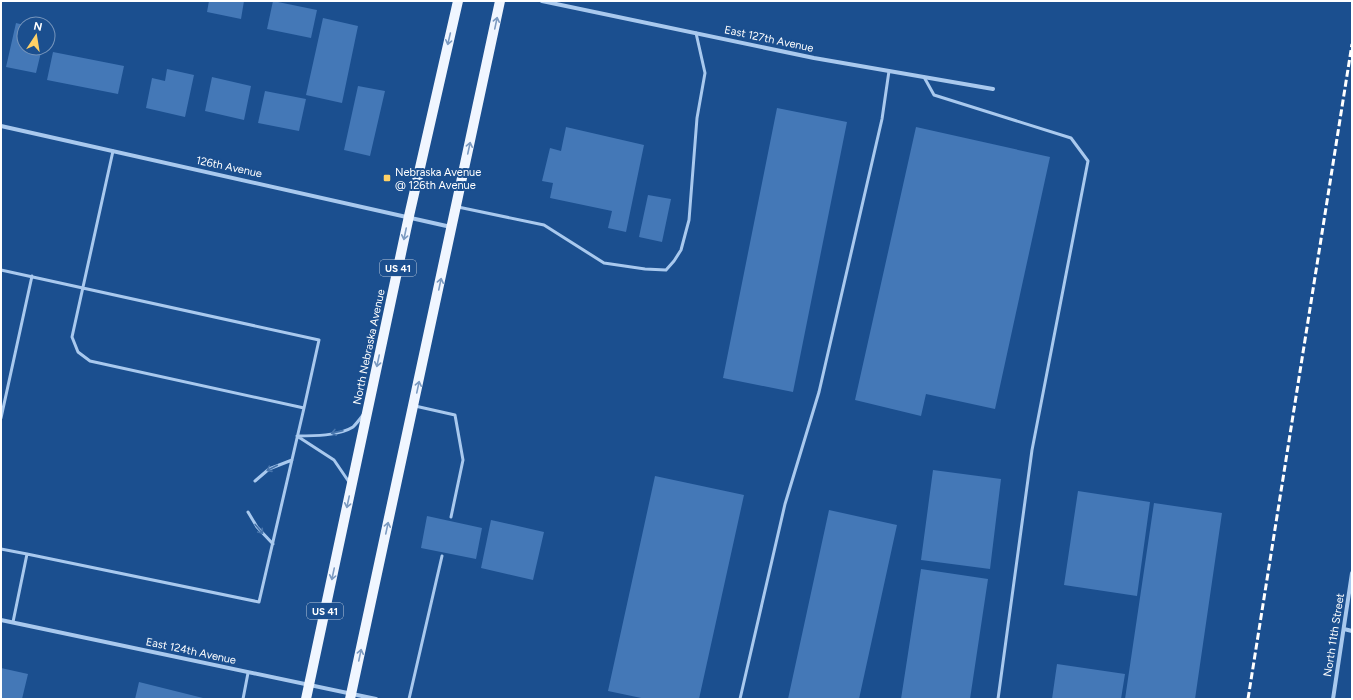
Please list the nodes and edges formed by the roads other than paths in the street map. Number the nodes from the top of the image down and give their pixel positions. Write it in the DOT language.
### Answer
graph roads {
  1 [pos="458,1"];
  2 [pos="500,1"];
  3 [pos="542,1"];
  4 [pos="696,33"];
  5 [pos="889,71"];
  6 [pos="924,77"];
  7 [pos="993,89"];
  8 [pos="1,126"];
  9 [pos="113,151"];
  10 [pos="456,207"];
  11 [pos="409,216"];
  12 [pos="452,227"];
  13 [pos="1,270"];
  14 [pos="32,276"];
  15 [pos="83,287"];
  16 [pos="414,406"];
  17 [pos="304,408"];
  18 [pos="368,410"];
  19 [pos="1,418"];
  20 [pos="297,436"];
  21 [pos="292,460"];
  22 [pos="255,481"];
  23 [pos="351,485"];
  24 [pos="248,512"];
  25 [pos="451,517"];
  26 [pos="273,544"];
  27 [pos="1,549"];
  28 [pos="27,554"];
  29 [pos="442,556"];
  30 [pos="1352,573"];
  31 [pos="1,620"];
  32 [pos="14,622"];
  33 [pos="1344,630"];
  34 [pos="1352,631"];
  35 [pos="248,673"];
  36 [pos="309,686"];
  37 [pos="351,696"];
  38 [pos="243,699"];
  39 [pos="306,699"];
  40 [pos="376,699"];
  41 [pos="410,699"];
  42 [pos="740,699"];
  43 [pos="998,699"];
  44 [pos="1333,699"];
  1 -- 11 [label="main road, North Nebraska Avenue / US 41, one-way"];
  10 -- 2 [label="main road, one-way"];
  3 -- 4 [label="street, East 127th Avenue"];
  4 -- 5 [label="street, East 127th Avenue"];
  4 -- 10 [label="lane"];
  5 -- 6 [label="street, East 127th Avenue"];
  5 -- 42 [label="lane"];
  6 -- 7 [label="street, East 127th Avenue"];
  6 -- 43 [label="lane"];
  8 -- 9 [label="street, 126th Avenue"];
  9 -- 11 [label="street, 126th Avenue"];
  9 -- 15 [label="lane"];
  10 -- 12 [label="main road"];
  11 -- 12 [label="street, 126th Avenue"];
  11 -- 18 [label="main road, North Nebraska Avenue / US 41, one-way"];
  16 -- 12 [label="main road, one-way"];
  13 -- 14 [label="lane"];
  14 -- 15 [label="lane"];
  14 -- 19 [label="lane"];
  15 -- 17 [label="lane"];
  15 -- 17 [label="lane"];
  16 -- 25 [label="lane"];
  37 -- 16 [label="main road, one-way"];
  17 -- 20 [label="lane"];
  18 -- 20 [label="lane, one-way"];
  18 -- 23 [label="main road, North Nebraska Avenue / US 41"];
  20 -- 21 [label="lane"];
  20 -- 23 [label="lane"];
  21 -- 22 [label="lane, one-way"];
  21 -- 26 [label="lane"];
  23 -- 36 [label="main road, North Nebraska Avenue / US 41, one-way"];
  24 -- 26 [label="lane, one-way"];
  26 -- 28 [label="lane"];
  27 -- 28 [label="lane"];
  28 -- 32 [label="lane"];
  29 -- 41 [label="lane"];
  30 -- 33 [label="street, North 11th Street"];
  31 -- 32 [label="street, East 124th Avenue"];
  32 -- 35 [label="street, East 124th Avenue"];
  33 -- 34 [label="street"];
  33 -- 44 [label="street, North 11th Street"];
  35 -- 36 [label="street, East 124th Avenue"];
  35 -- 38 [label="lane"];
  36 -- 37 [label="street, East 124th Avenue"];
  36 -- 39 [label="main road, North Nebraska Avenue / US 41"];
  37 -- 40 [label="street, East 124th Avenue"];
}
